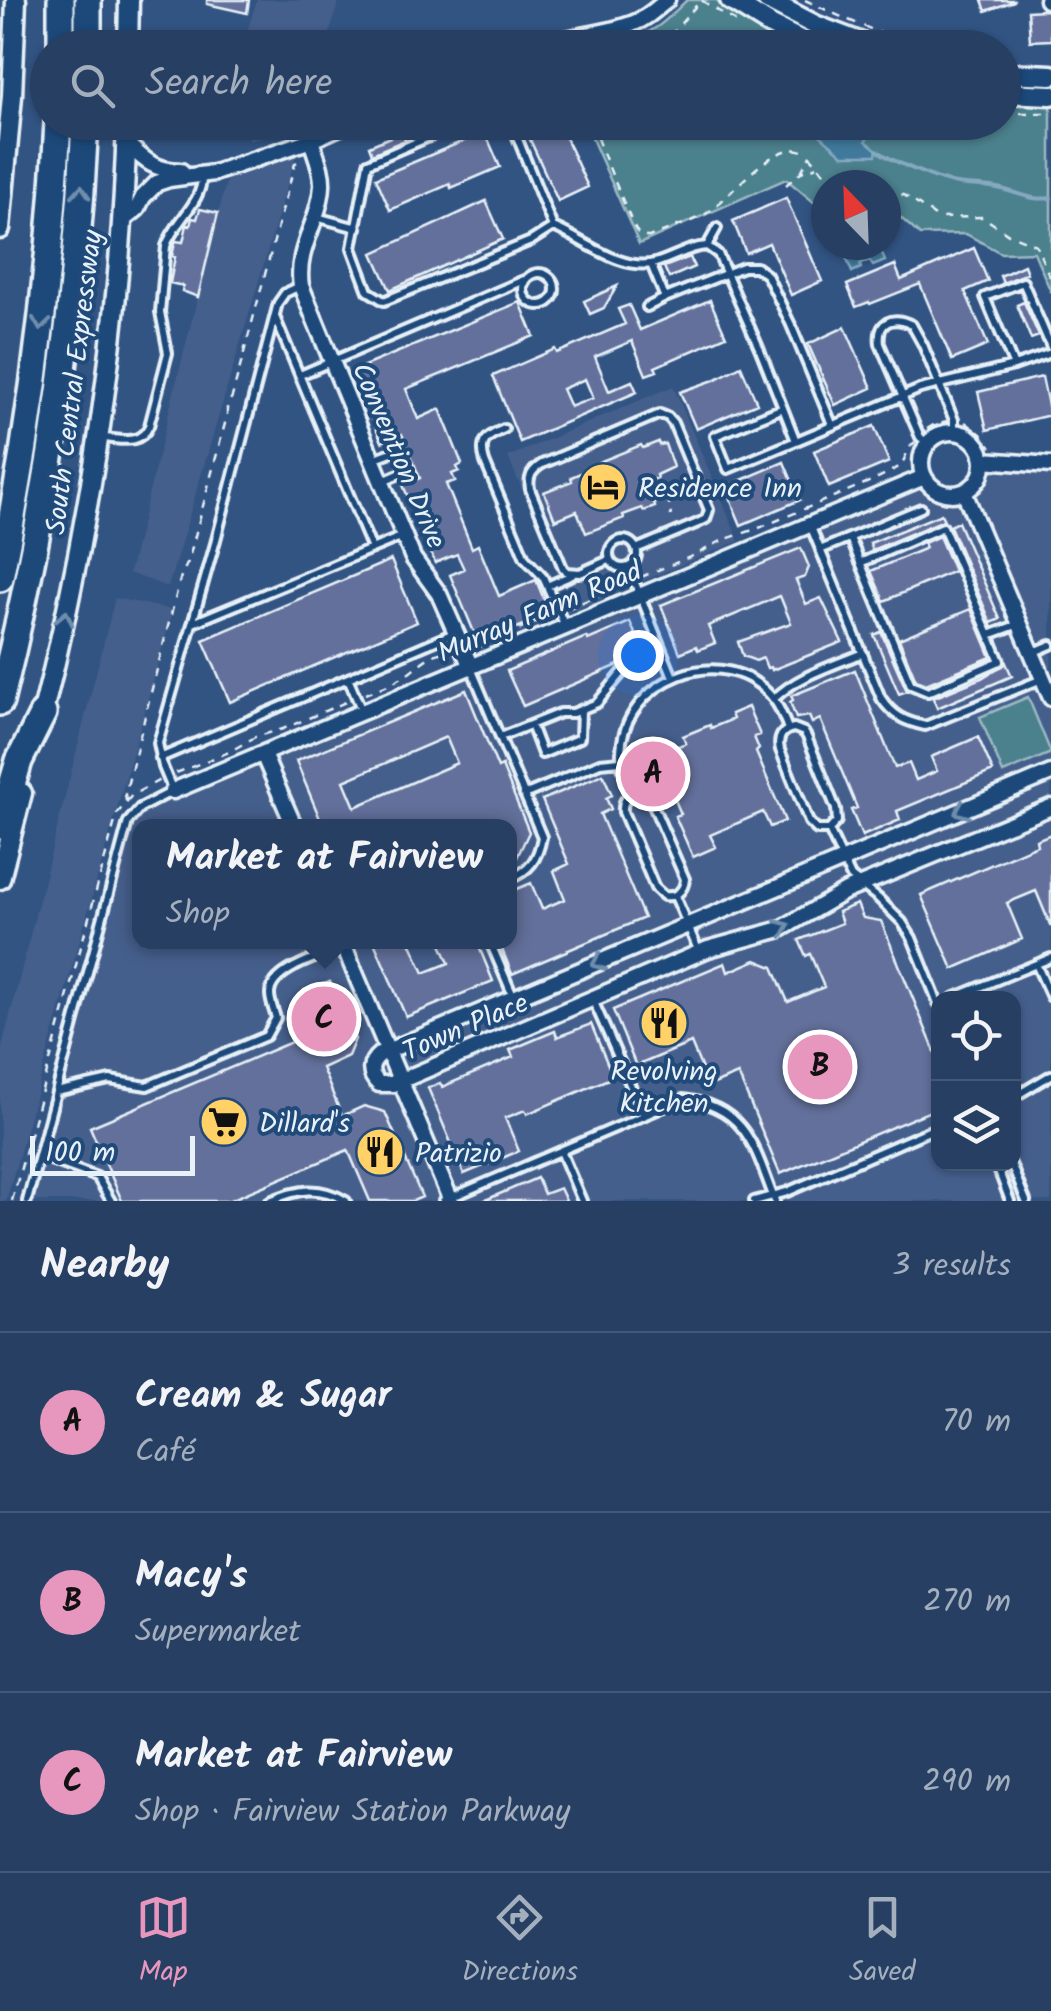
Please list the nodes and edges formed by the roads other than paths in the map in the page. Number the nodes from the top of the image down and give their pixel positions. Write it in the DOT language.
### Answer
graph roads {
  1 [pos="16,0"];
  2 [pos="61,0"];
  3 [pos="88,0"];
  4 [pos="129,0"];
  5 [pos="667,0"];
  6 [pos="730,0"];
  7 [pos="767,0"];
  8 [pos="61,30"];
  9 [pos="88,30"];
  10 [pos="128,30"];
  11 [pos="613,30"];
  12 [pos="780,30"];
  13 [pos="828,30"];
  14 [pos="1021,74"];
  15 [pos="1051,75"];
  16 [pos="1021,94"];
  17 [pos="1051,95"];
  18 [pos="5,113"];
  19 [pos="57,140"];
  20 [pos="84,140"];
  21 [pos="126,140"];
  22 [pos="311,140"];
  23 [pos="422,140"];
  24 [pos="517,140"];
  25 [pos="126,143"];
  26 [pos="226,168"];
  27 [pos="202,175"];
  28 [pos="315,216"];
  29 [pos="122,221"];
  30 [pos="553,227"];
  31 [pos="356,228"];
  32 [pos="717,228"];
  33 [pos="0,230"];
  34 [pos="707,246"];
  35 [pos="651,264"];
  36 [pos="726,274"];
  37 [pos="524,280"];
  38 [pos="301,286"];
  39 [pos="666,298"];
  40 [pos="647,306"];
  41 [pos="274,316"];
  42 [pos="1051,350"];
  43 [pos="333,361"];
  44 [pos="1014,366"];
  45 [pos="299,375"];
  46 [pos="940,384"];
  47 [pos="902,396"];
  48 [pos="783,408"];
  49 [pos="832,424"];
  50 [pos="954,426"];
  51 [pos="504,429"];
  52 [pos="100,438"];
  53 [pos="924,440"];
  54 [pos="796,441"];
  55 [pos="989,455"];
  56 [pos="373,460"];
  57 [pos="1051,465"];
  58 [pos="924,476"];
  59 [pos="382,481"];
  60 [pos="964,492"];
  61 [pos="921,508"];
  62 [pos="810,525"];
  63 [pos="404,535"];
  64 [pos="850,538"];
  65 [pos="372,549"];
  66 [pos="636,550"];
  67 [pos="820,550"];
  68 [pos="609,560"];
  69 [pos="860,562"];
  70 [pos="629,568"];
  71 [pos="574,574"];
  72 [pos="0,578"];
  73 [pos="547,586"];
  74 [pos="640,596"];
  75 [pos="562,620"];
  76 [pos="192,624"];
  77 [pos="1020,624"];
  78 [pos="456,632"];
  79 [pos="989,635"];
  80 [pos="1051,645"];
  81 [pos="662,648"];
  82 [pos="1032,653"];
  83 [pos="863,654"];
  84 [pos="470,667"];
  85 [pos="673,676"];
  86 [pos="348,678"];
  87 [pos="1043,679"];
  88 [pos="1051,698"];
  89 [pos="774,699"];
  90 [pos="0,702"];
  91 [pos="360,705"];
  92 [pos="581,710"];
  93 [pos="42,713"];
  94 [pos="531,725"];
  95 [pos="788,729"];
  96 [pos="500,738"];
  97 [pos="263,754"];
  98 [pos="160,758"];
  99 [pos="620,761"];
  100 [pos="1051,773"];
  101 [pos="170,784"];
  102 [pos="632,794"];
  103 [pos="524,795"];
  104 [pos="1051,807"];
  105 [pos="291,819"];
  106 [pos="0,826"];
  107 [pos="829,830"];
  108 [pos="844,861"];
  109 [pos="517,876"];
  110 [pos="0,880"];
  111 [pos="860,886"];
  112 [pos="675,896"];
  113 [pos="688,926"];
  114 [pos="333,949"];
  115 [pos="345,949"];
  116 [pos="493,949"];
  117 [pos="700,953"];
  118 [pos="1051,958"];
  119 [pos="1036,964"];
  120 [pos="934,991"];
  121 [pos="970,991"];
  122 [pos="1051,997"];
  123 [pos="514,998"];
  124 [pos="593,999"];
  125 [pos="388,1051"];
  126 [pos="1051,1074"];
  127 [pos="401,1080"];
  128 [pos="56,1092"];
  129 [pos="1021,1093"];
  130 [pos="644,1116"];
  131 [pos="931,1131"];
  132 [pos="562,1150"];
  133 [pos="38,1156"];
  134 [pos="999,1171"];
  135 [pos="1014,1171"];
  136 [pos="774,1199"];
  137 [pos="448,1200"];
  138 [pos="26,1201"];
  139 [pos="112,1201"];
  140 [pos="270,1201"];
  141 [pos="346,1201"];
  142 [pos="582,1201"];
  143 [pos="754,1201"];
  144 [pos="1010,1201"];
  145 [pos="1026,1201"];
  1 -- 18 [label="main road"];
  2 -- 8 [label="highway"];
  3 -- 9 [label="highway"];
  4 -- 10 [label="main road"];
  5 -- 11 [label="street"];
  6 -- 12 [label="main road"];
  7 -- 13 [label="main road"];
  14 -- 15 [label="main road"];
  16 -- 17 [label="main road"];
  18 -- 33 [label="main road"];
  19 -- 72 [label="highway, one-way"];
  90 -- 20 [label="highway, one-way"];
  21 -- 25 [label="main road, South Central Expressway"];
  22 -- 26 [label="street"];
  22 -- 28 [label="street"];
  23 -- 31 [label="lane"];
  24 -- 30 [label="lane"];
  25 -- 26 [label="street"];
  25 -- 29 [label="main road, South Central Expressway"];
  26 -- 27 [label="street"];
  27 -- 29 [label="street"];
  27 -- 52 [label="lane"];
  28 -- 31 [label="lane"];
  28 -- 38 [label="street"];
  29 -- 52 [label="main road, South Central Expressway"];
  30 -- 31 [label="lane"];
  30 -- 35 [label="lane"];
  32 -- 34 [label="lane"];
  34 -- 35 [label="lane"];
  34 -- 36 [label="lane"];
  35 -- 39 [label="lane"];
  36 -- 39 [label="lane"];
  36 -- 48 [label="lane"];
  36 -- 49 [label="lane"];
  37 -- 37 [label="lane"];
  37 -- 43 [label="lane"];
  38 -- 41 [label="lane"];
  38 -- 43 [label="street, Convention Drive"];
  39 -- 40 [label="lane"];
  41 -- 45 [label="lane"];
  41 -- 76 [label="lane"];
  42 -- 44 [label="lane"];
  42 -- 44 [label="lane"];
  43 -- 45 [label="lane"];
  43 -- 56 [label="street, Convention Drive"];
  44 -- 46 [label="lane"];
  45 -- 65 [label="lane"];
  46 -- 47 [label="lane"];
  46 -- 47 [label="lane"];
  46 -- 50 [label="lane"];
  47 -- 49 [label="lane"];
  47 -- 53 [label="lane"];
  48 -- 54 [label="lane"];
  48 -- 54 [label="lane"];
  49 -- 54 [label="lane"];
  50 -- 53 [label="street"];
  50 -- 55 [label="street"];
  51 -- 73 [label="lane"];
  93 -- 52 [label="main road, South Central Expressway, one-way"];
  53 -- 58 [label="street"];
  55 -- 57 [label="street"];
  55 -- 60 [label="street"];
  56 -- 59 [label="street, Convention Drive"];
  56 -- 59 [label="lane"];
  58 -- 60 [label="street"];
  58 -- 62 [label="street, Murray Farm Road"];
  59 -- 63 [label="street, Convention Drive"];
  60 -- 77 [label="street"];
  61 -- 64 [label="lane"];
  62 -- 67 [label="lane"];
  62 -- 74 [label="street, Murray Farm Road"];
  63 -- 65 [label="lane"];
  63 -- 78 [label="street, Convention Drive"];
  64 -- 67 [label="lane"];
  64 -- 69 [label="lane"];
  65 -- 76 [label="lane"];
  66 -- 68 [label="lane"];
  66 -- 70 [label="lane"];
  66 -- 71 [label="lane"];
  67 -- 83 [label="lane"];
  68 -- 70 [label="lane"];
  68 -- 71 [label="lane"];
  69 -- 79 [label="lane"];
  69 -- 79 [label="lane"];
  70 -- 74 [label="lane"];
  71 -- 73 [label="lane"];
  73 -- 75 [label="lane"];
  74 -- 75 [label="street, Murray Farm Road"];
  74 -- 81 [label="lane"];
  75 -- 84 [label="street, Murray Farm Road"];
  76 -- 98 [label="lane"];
  77 -- 79 [label="lane"];
  77 -- 82 [label="street"];
  78 -- 84 [label="street, Convention Drive"];
  78 -- 86 [label="lane"];
  80 -- 82 [label="lane"];
  81 -- 85 [label="lane"];
  81 -- 92 [label="lane"];
  82 -- 87 [label="street"];
  83 -- 87 [label="lane"];
  83 -- 89 [label="lane"];
  84 -- 91 [label="street, Murray Farm Road"];
  84 -- 96 [label="lane, Convention Drive"];
  85 -- 89 [label="lane"];
  85 -- 99 [label="lane"];
  86 -- 91 [label="lane"];
  86 -- 98 [label="lane"];
  87 -- 88 [label="street"];
  89 -- 95 [label="lane"];
  91 -- 97 [label="street, Murray Farm Road"];
  92 -- 94 [label="lane"];
  92 -- 94 [label="lane"];
  93 -- 106 [label="highway"];
  93 -- 110 [label="main road, South Central Expressway"];
  94 -- 96 [label="lane"];
  95 -- 107 [label="lane"];
  95 -- 107 [label="lane"];
  96 -- 103 [label="lane, Convention Drive"];
  97 -- 101 [label="street, Murray Farm Road"];
  97 -- 105 [label="street"];
  98 -- 101 [label="lane"];
  99 -- 102 [label="lane"];
  99 -- 103 [label="lane"];
  100 -- 108 [label="street, Town Place, one-way"];
  101 -- 128 [label="lane"];
  102 -- 112 [label="lane"];
  102 -- 112 [label="lane"];
  103 -- 109 [label="lane, Convention Drive"];
  104 -- 111 [label="street, Town Place"];
  107 -- 108 [label="lane"];
  108 -- 111 [label="lane"];
  108 -- 113 [label="street, Town Place"];
  117 -- 111 [label="street, Town Place, one-way"];
  111 -- 120 [label="lane"];
  112 -- 113 [label="lane"];
  113 -- 117 [label="lane"];
  113 -- 123 [label="street, Town Place, one-way"];
  114 -- 128 [label="lane"];
  115 -- 125 [label="street"];
  116 -- 123 [label="lane"];
  117 -- 124 [label="street, Town Place"];
  118 -- 119 [label="lane"];
  119 -- 121 [label="lane"];
  119 -- 122 [label="lane"];
  123 -- 125 [label="street, Town Place"];
  124 -- 127 [label="street, Town Place"];
  124 -- 130 [label="lane"];
  125 -- 127 [label="street"];
  125 -- 127 [label="street, Town Place"];
  126 -- 129 [label="lane"];
  127 -- 137 [label="street"];
  128 -- 133 [label="lane"];
  130 -- 132 [label="lane"];
  130 -- 136 [label="lane"];
  131 -- 136 [label="lane"];
  132 -- 137 [label="lane"];
  132 -- 142 [label="lane"];
  133 -- 138 [label="lane"];
  133 -- 139 [label="lane"];
  134 -- 144 [label="lane"];
  135 -- 145 [label="lane"];
  136 -- 143 [label="lane"];
  140 -- 141 [label="lane"];
}
